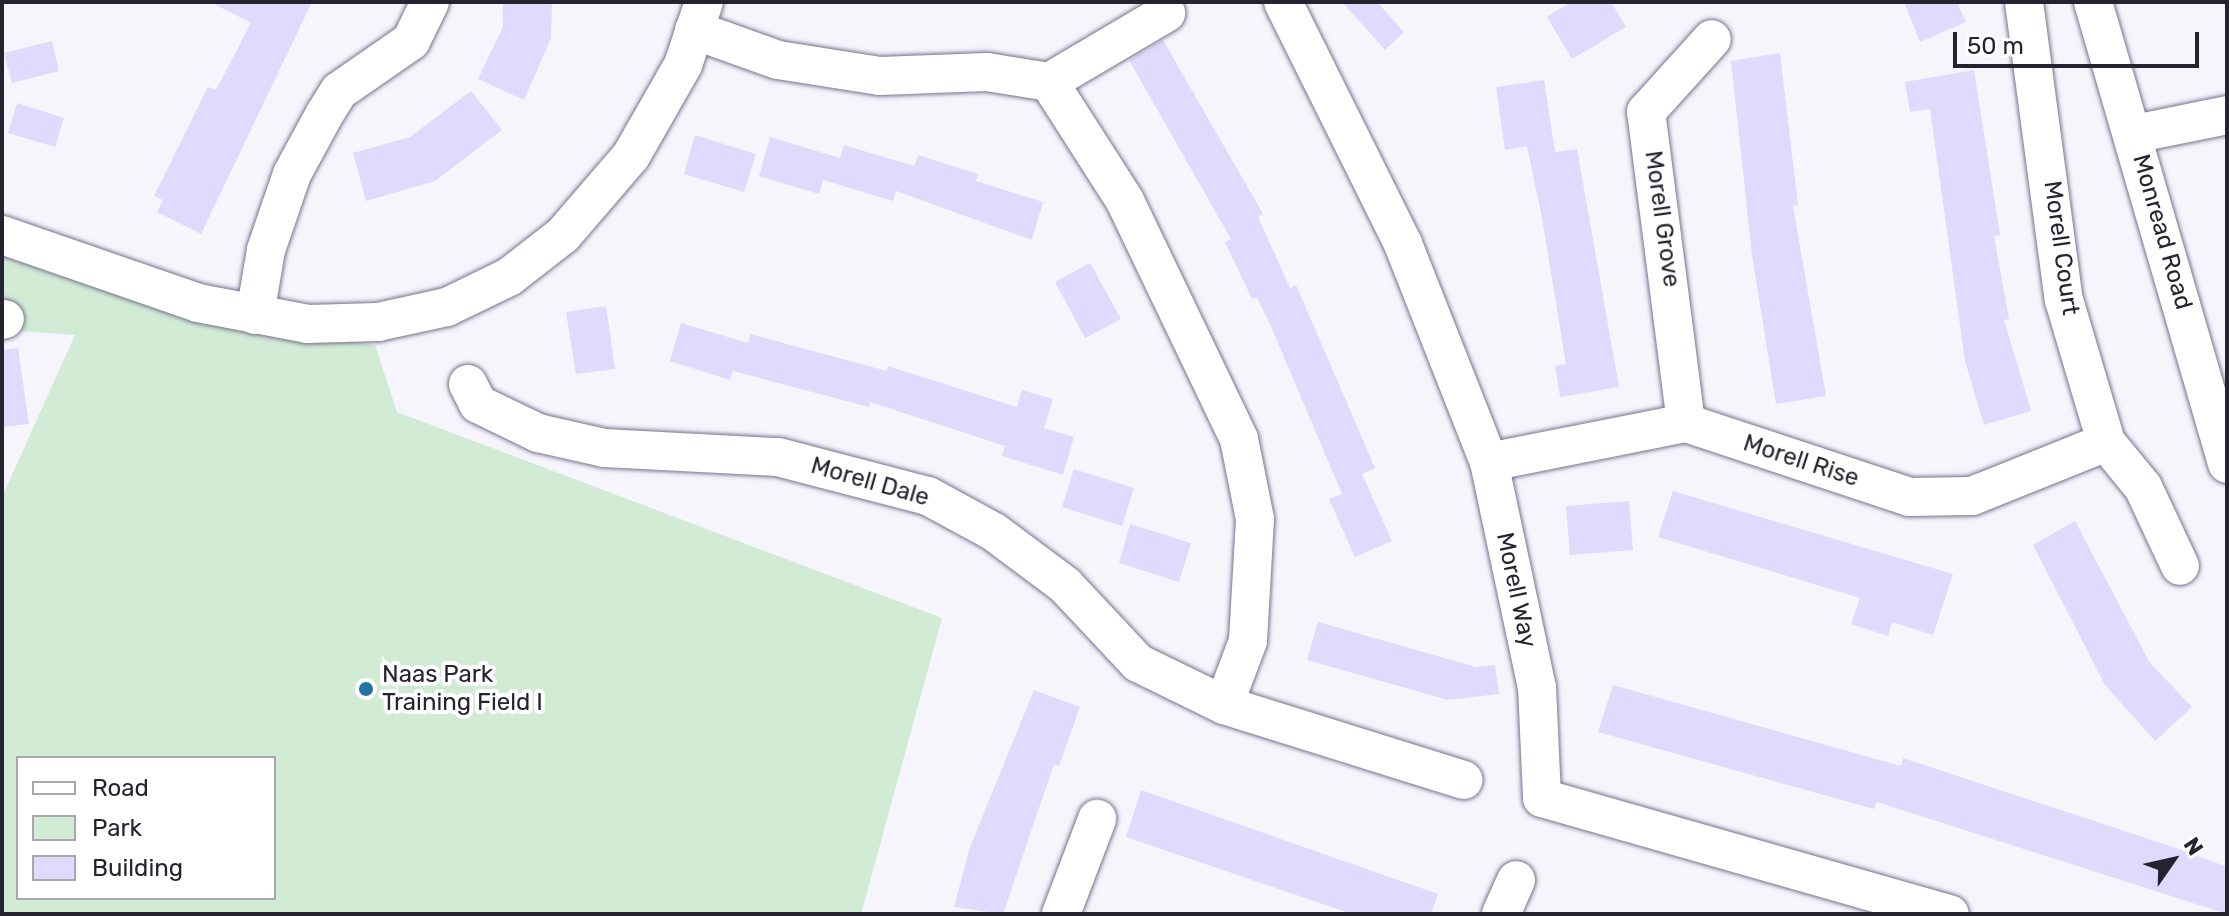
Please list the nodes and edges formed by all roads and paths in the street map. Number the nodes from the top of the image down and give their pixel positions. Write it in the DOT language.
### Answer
graph roads {
  1 [pos="430,2"];
  2 [pos="1283,2"];
  3 [pos="2024,2"];
  4 [pos="2093,2"];
  5 [pos="1166,13"];
  6 [pos="699,16"];
  7 [pos="1712,39"];
  8 [pos="1049,82"];
  9 [pos="2227,115"];
  10 [pos="2134,134"];
  11 [pos="2,235"];
  12 [pos="255,315"];
  13 [pos="468,384"];
  14 [pos="1686,423"];
  15 [pos="2106,442"];
  16 [pos="1489,462"];
  17 [pos="2227,464"];
  18 [pos="2180,566"];
  19 [pos="1224,705"];
  20 [pos="1464,780"];
  21 [pos="1097,819"];
  22 [pos="1072,911"];
  23 [pos="1950,914"];
  1 -- 12 [label="street"];
  2 -- 16 [label="street, Morell Way"];
  3 -- 15 [label="street, Morell Court"];
  4 -- 10 [label="street, Monread Road"];
  5 -- 8 [label="street"];
  6 -- 8 [label="street"];
  6 -- 12 [label="street"];
  7 -- 14 [label="street, Morell Grove"];
  8 -- 19 [label="street"];
  9 -- 10 [label="street"];
  10 -- 17 [label="street, Monread Road"];
  11 -- 12 [label="street"];
  13 -- 19 [label="street, Morell Dale"];
  14 -- 15 [label="street, Morell Rise"];
  14 -- 16 [label="street, Morell Rise"];
  15 -- 18 [label="street, Morell Court"];
  16 -- 23 [label="street, Morell Way"];
  19 -- 20 [label="street, Morell Dale"];
  21 -- 22 [label="street"];
}
